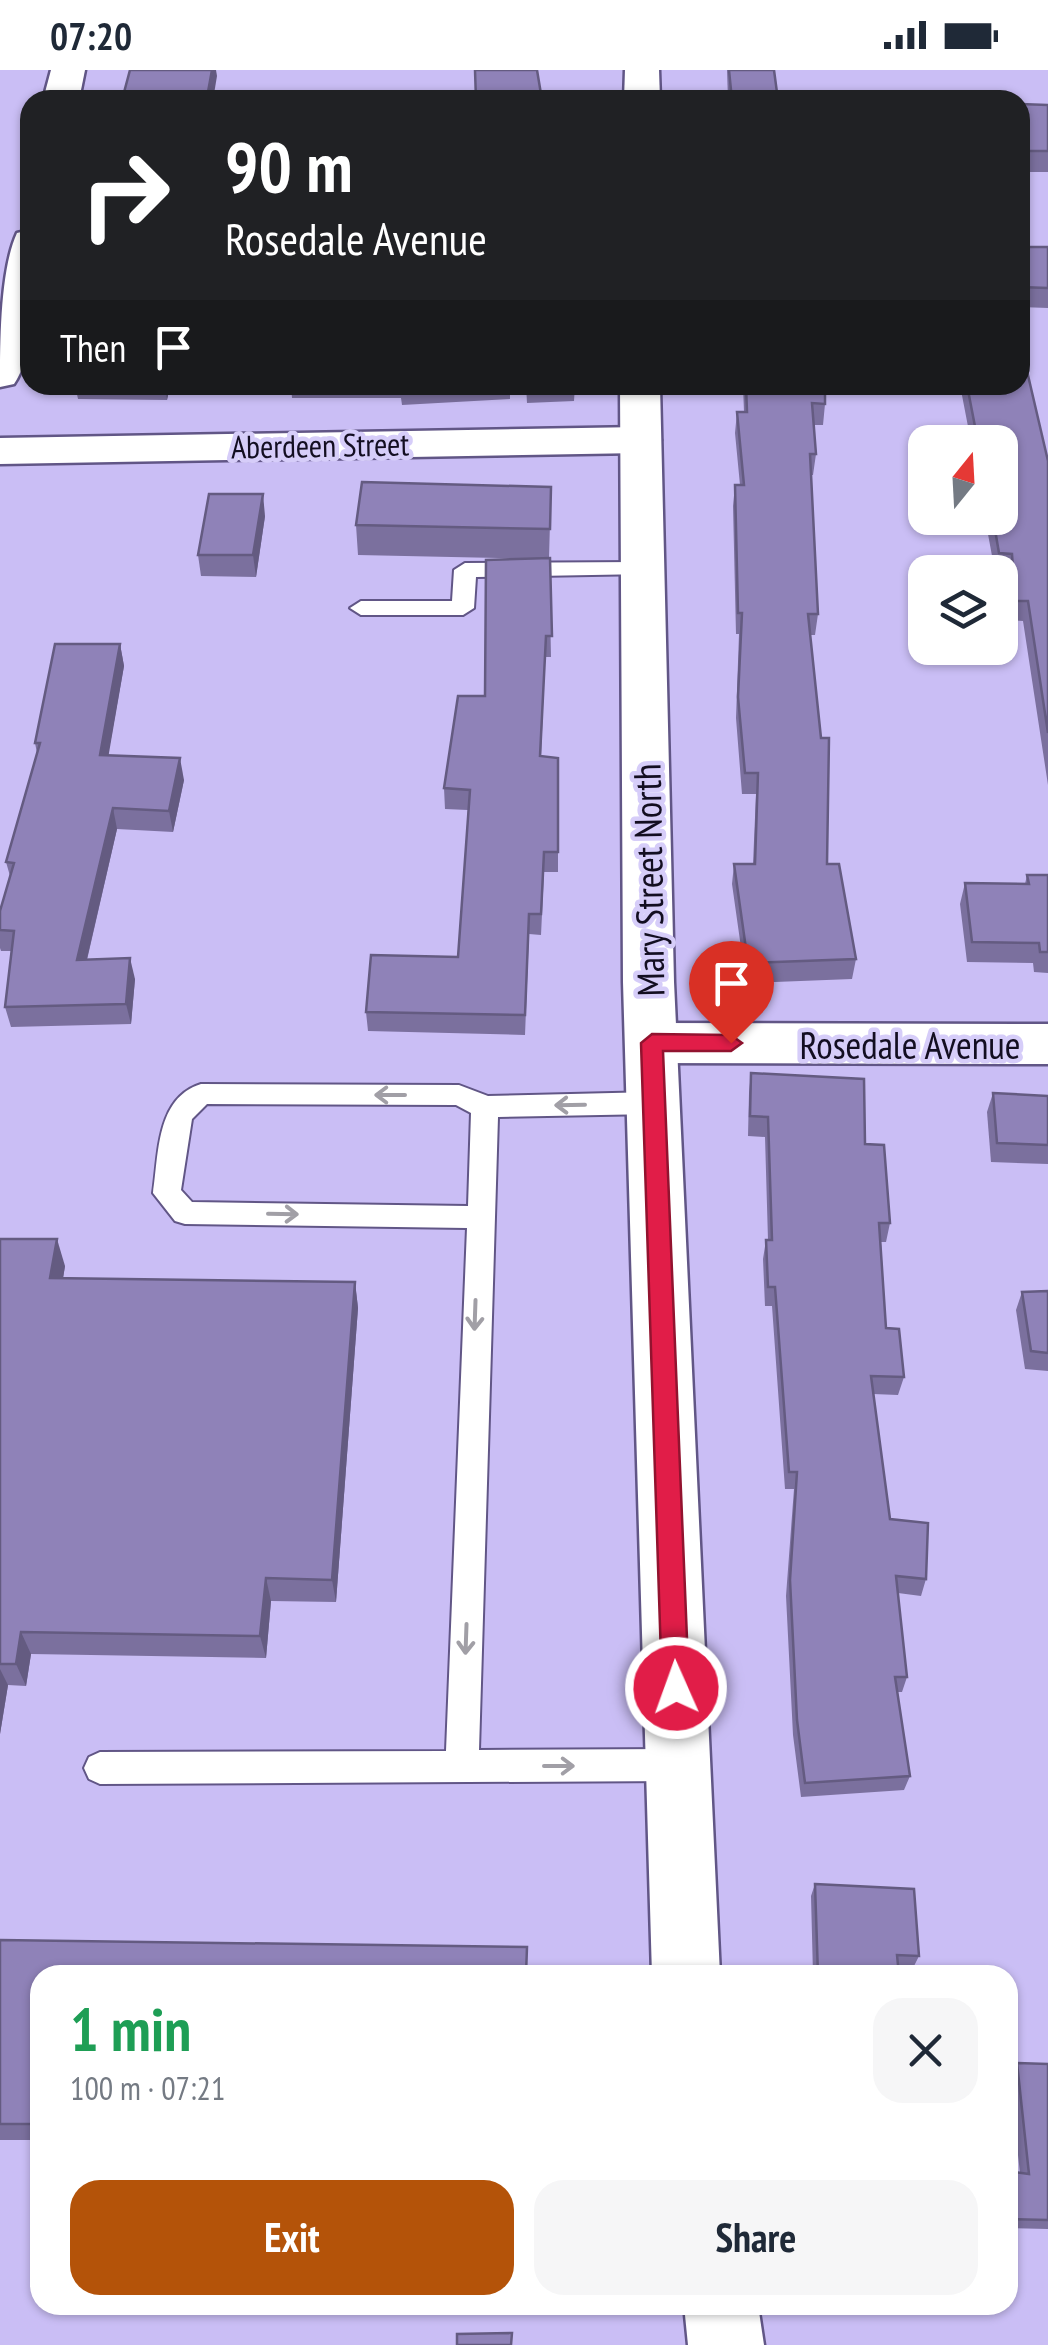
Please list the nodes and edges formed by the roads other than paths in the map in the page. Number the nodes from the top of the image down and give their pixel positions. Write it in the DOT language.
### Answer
graph roads {
  1 [pos="20,286"];
  2 [pos="0,375"];
  3 [pos="640,395"];
  4 [pos="640,440"];
  5 [pos="0,451"];
  6 [pos="640,569"];
  7 [pos="361,608"];
  8 [pos="652,1043"];
  9 [pos="1048,1044"];
  10 [pos="654,1103"];
  11 [pos="485,1107"];
  12 [pos="478,1217"];
  13 [pos="678,1765"];
  14 [pos="462,1766"];
  15 [pos="100,1768"];
  16 [pos="686,1965"];
  17 [pos="722,2315"];
  18 [pos="726,2345"];
  1 -- 2 [label="street"];
  3 -- 4 [label="street, Mary Street North"];
  4 -- 5 [label="street, Aberdeen Street"];
  4 -- 6 [label="street, Mary Street North"];
  6 -- 7 [label="lane"];
  6 -- 8 [label="street, Mary Street North"];
  8 -- 9 [label="street, Rosedale Avenue"];
  8 -- 10 [label="street, Mary Street North"];
  10 -- 11 [label="lane, one-way"];
  10 -- 13 [label="street, Mary Street North"];
  11 -- 12 [label="lane"];
  11 -- 12 [label="lane, one-way"];
  12 -- 14 [label="lane, one-way"];
  14 -- 13 [label="lane, one-way"];
  13 -- 16 [label="street, Mary Street North"];
  14 -- 15 [label="lane"];
  17 -- 18 [label="street"];
}
